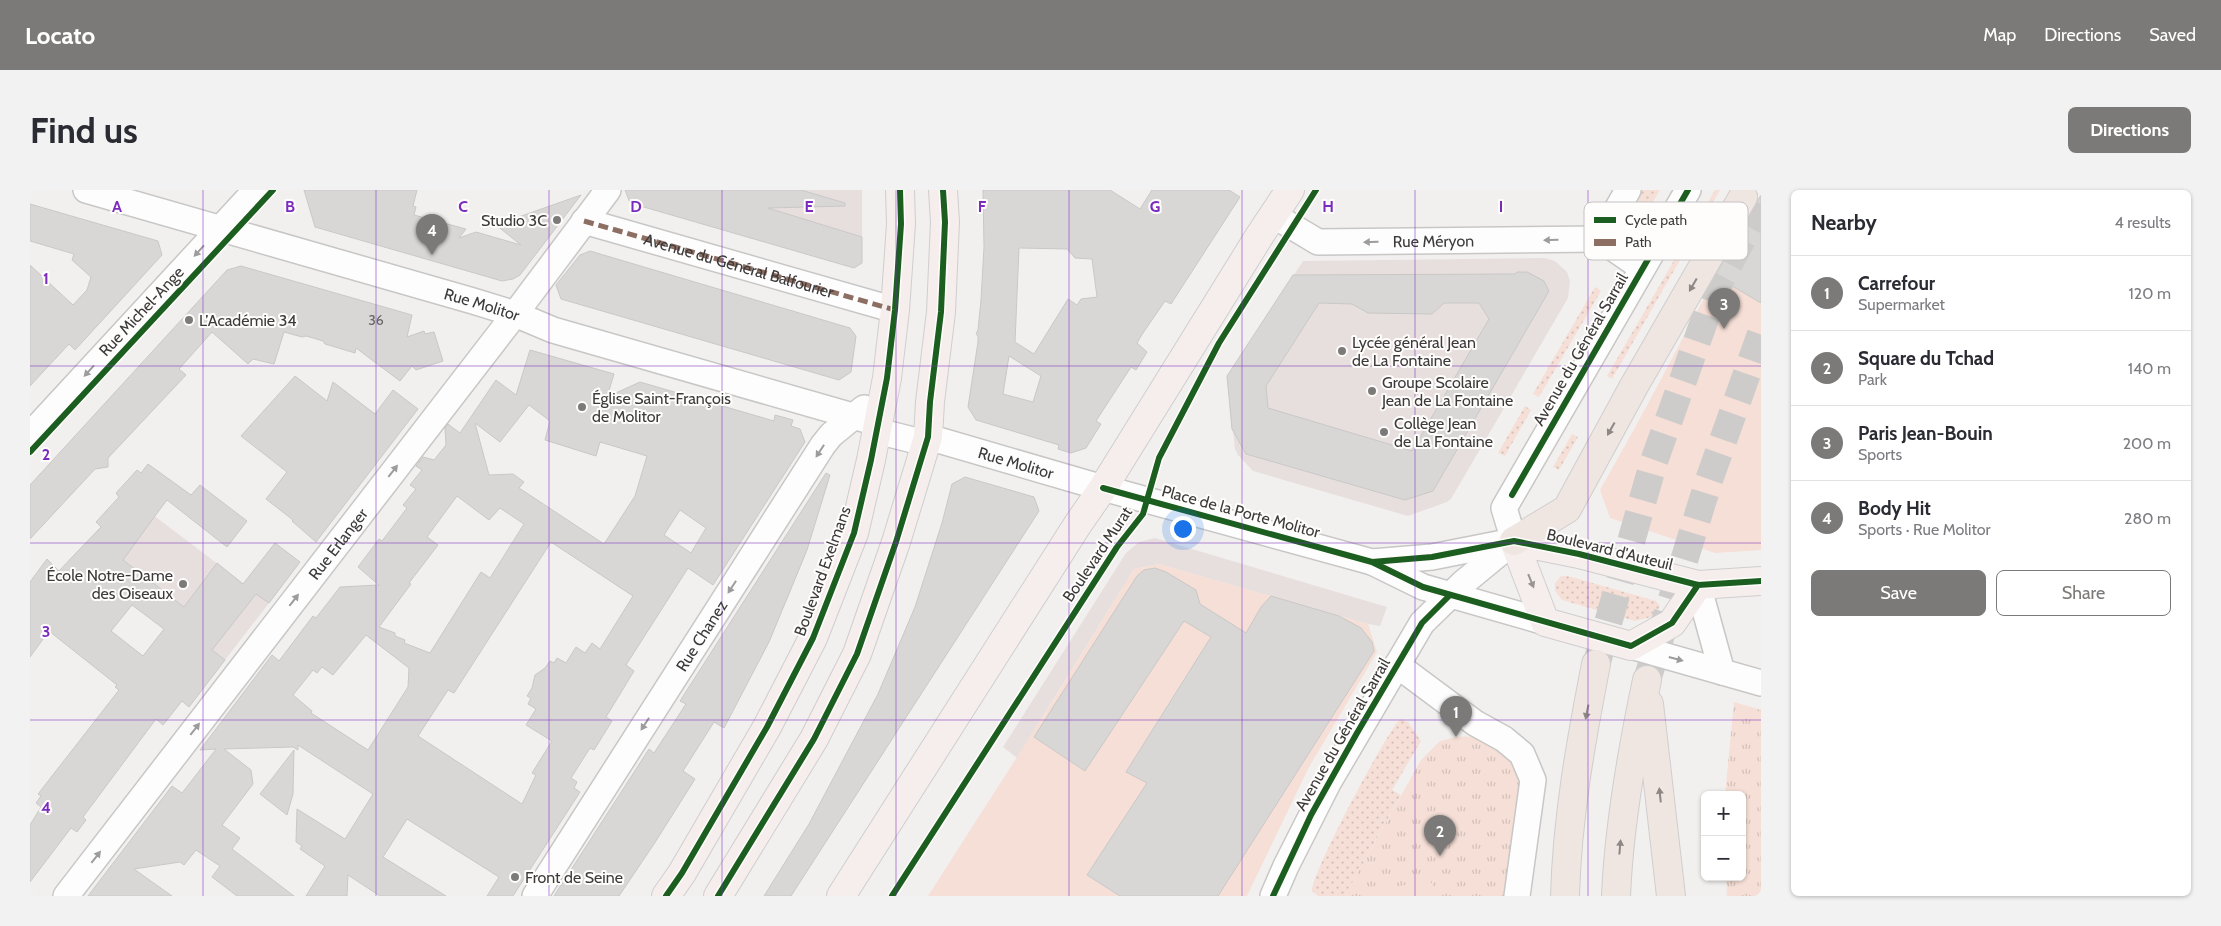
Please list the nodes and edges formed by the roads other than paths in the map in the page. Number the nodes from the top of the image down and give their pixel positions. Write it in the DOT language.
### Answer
graph roads {
  1 [pos="86,190"];
  2 [pos="256,190"];
  3 [pos="608,190"];
  4 [pos="900,190"];
  5 [pos="943,190"];
  6 [pos="1290,190"];
  7 [pos="1628,190"];
  8 [pos="1688,190"];
  9 [pos="1743,197"];
  10 [pos="1621,202"];
  11 [pos="1681,202"];
  12 [pos="1740,202"];
  13 [pos="1273,215"];
  14 [pos="584,221"];
  15 [pos="218,229"];
  16 [pos="1584,240"];
  17 [pos="1630,260"];
  18 [pos="1647,260"];
  19 [pos="1707,260"];
  20 [pos="1642,268"];
  21 [pos="895,310"];
  22 [pos="515,314"];
  23 [pos="866,420"];
  24 [pos="30,435"];
  25 [pos="928,437"];
  26 [pos="1103,488"];
  27 [pos="1514,541"];
  28 [pos="1372,562"];
  29 [pos="1761,582"];
  30 [pos="1698,585"];
  31 [pos="1450,595"];
  32 [pos="1545,622"];
  33 [pos="1631,646"];
  34 [pos="1596,664"];
  35 [pos="1397,665"];
  36 [pos="1722,672"];
  37 [pos="1761,683"];
  38 [pos="1566,857"];
  39 [pos="66,896"];
  40 [pos="535,896"];
  41 [pos="666,896"];
  42 [pos="718,896"];
  43 [pos="841,896"];
  44 [pos="1273,896"];
  45 [pos="1516,896"];
  46 [pos="1556,896"];
  47 [pos="1565,896"];
  48 [pos="1616,896"];
  49 [pos="1672,896"];
  1 -- 15 [label="street, Rue Molitor"];
  2 -- 15 [label="street, Rue Michel-Ange"];
  3 -- 14 [label="street, Rue Erlanger"];
  4 -- 21 [label="main road, Boulevard Exelmans"];
  5 -- 25 [label="main road"];
  6 -- 13 [label="main road, Boulevard Murat"];
  7 -- 10 [label="street"];
  8 -- 11 [label="street, Avenue du Général Sarrail"];
  9 -- 12 [label="highway, one-way"];
  16 -- 13 [label="street, Rue Méryon, one-way"];
  13 -- 26 [label="main road, Boulevard Murat"];
  14 -- 21 [label="street, Avenue du Général Balfourier"];
  14 -- 22 [label="street, Rue Erlanger"];
  15 -- 22 [label="street, Rue Molitor"];
  15 -- 24 [label="street, Rue Michel-Ange, one-way"];
  17 -- 20 [label="street"];
  18 -- 20 [label="street, Avenue du Général Sarrail"];
  19 -- 27 [label="highway, one-way"];
  20 -- 27 [label="street, Avenue du Général Sarrail"];
  21 -- 23 [label="main road, Boulevard Exelmans"];
  22 -- 23 [label="street, Rue Molitor"];
  39 -- 22 [label="street, Rue Erlanger, one-way"];
  23 -- 25 [label="street, Rue Molitor"];
  23 -- 40 [label="street, Rue Chanez, one-way"];
  23 -- 41 [label="main road, Boulevard Exelmans"];
  25 -- 26 [label="street, Rue Molitor"];
  25 -- 42 [label="main road"];
  26 -- 28 [label="street, Place de la Porte Molitor"];
  26 -- 43 [label="main road, Boulevard Murat"];
  27 -- 28 [label="street, Place de la Porte Molitor"];
  27 -- 30 [label="main road, Boulevard d'Auteuil"];
  27 -- 31 [label="street, Avenue du Général Sarrail"];
  27 -- 32 [label="main road, one-way"];
  28 -- 31 [label="street, Place de la Porte Molitor"];
  29 -- 30 [label="main road, Boulevard d'Auteuil"];
  30 -- 33 [label="main road"];
  30 -- 36 [label="street"];
  31 -- 32 [label="street"];
  31 -- 35 [label="street, Avenue du Général Sarrail"];
  32 -- 33 [label="main road"];
  33 -- 36 [label="street, one-way"];
  34 -- 38 [label="highway, one-way"];
  35 -- 44 [label="street, Avenue du Général Sarrail"];
  35 -- 45 [label="street"];
  36 -- 37 [label="street"];
  38 -- 46 [label="highway"];
  38 -- 47 [label="highway"];
  48 -- 49 [label="highway"];
}
